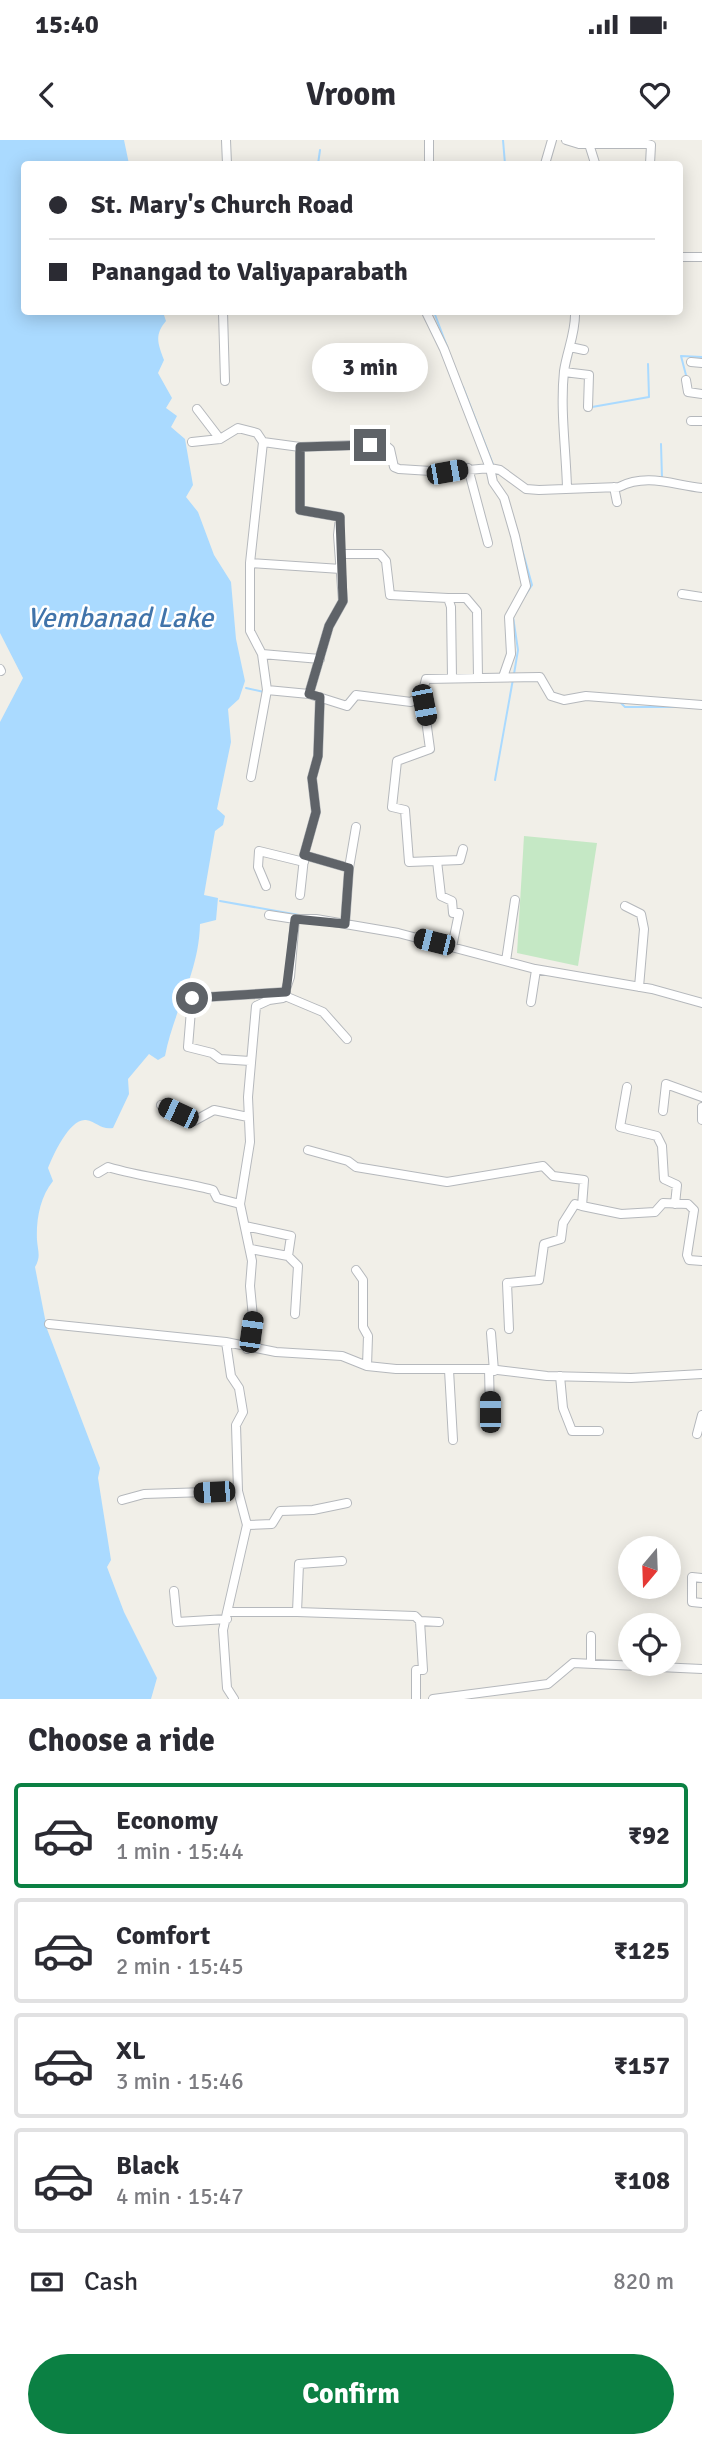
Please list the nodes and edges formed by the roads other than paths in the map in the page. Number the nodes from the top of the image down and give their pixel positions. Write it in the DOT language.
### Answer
graph roads {
  1 [pos="226,140"];
  2 [pos="429,140"];
  3 [pos="552,140"];
  4 [pos="566,140"];
  5 [pos="589,144"];
  6 [pos="227,161"];
  7 [pos="429,161"];
  8 [pos="546,161"];
  9 [pos="594,161"];
  10 [pos="650,161"];
  11 [pos="683,257"];
  12 [pos="702,257"];
  13 [pos="223,315"];
  14 [pos="427,315"];
  15 [pos="575,315"];
  16 [pos="570,347"];
  17 [pos="584,350"];
  18 [pos="691,362"];
  19 [pos="702,363"];
  20 [pos="564,372"];
  21 [pos="686,380"];
  22 [pos="225,381"];
  23 [pos="702,394"];
  24 [pos="588,407"];
  25 [pos="197,409"];
  26 [pos="691,421"];
  27 [pos="702,421"];
  28 [pos="220,439"];
  29 [pos="191,442"];
  30 [pos="263,442"];
  31 [pos="300,447"];
  32 [pos="468,468"];
  33 [pos="495,469"];
  34 [pos="614,487"];
  35 [pos="567,488"];
  36 [pos="702,488"];
  37 [pos="617,502"];
  38 [pos="488,543"];
  39 [pos="340,554"];
  40 [pos="250,563"];
  41 [pos="341,569"];
  42 [pos="682,594"];
  43 [pos="702,597"];
  44 [pos="448,598"];
  45 [pos="262,654"];
  46 [pos="320,659"];
  47 [pos="503,677"];
  48 [pos="452,678"];
  49 [pos="478,678"];
  50 [pos="267,690"];
  51 [pos="309,694"];
  52 [pos="320,697"];
  53 [pos="418,697"];
  54 [pos="702,705"];
  55 [pos="251,777"];
  56 [pos="356,827"];
  57 [pos="463,849"];
  58 [pos="304,858"];
  59 [pos="437,861"];
  60 [pos="349,868"];
  61 [pos="266,886"];
  62 [pos="300,895"];
  63 [pos="515,900"];
  64 [pos="625,906"];
  65 [pos="459,913"];
  66 [pos="469,914"];
  67 [pos="269,915"];
  68 [pos="295,919"];
  69 [pos="345,924"];
  70 [pos="377,929"];
  71 [pos="374,940"];
  72 [pos="452,947"];
  73 [pos="506,961"];
  74 [pos="536,970"];
  75 [pos="639,987"];
  76 [pos="285,994"];
  77 [pos="531,1002"];
  78 [pos="702,1003"];
  79 [pos="347,1039"];
  80 [pos="250,1061"];
  81 [pos="627,1087"];
  82 [pos="702,1097"];
  83 [pos="161,1105"];
  84 [pos="702,1107"];
  85 [pos="663,1111"];
  86 [pos="248,1117"];
  87 [pos="702,1120"];
  88 [pos="308,1150"];
  89 [pos="99,1173"];
  90 [pos="240,1204"];
  91 [pos="675,1204"];
  92 [pos="582,1206"];
  93 [pos="245,1226"];
  94 [pos="251,1249"];
  95 [pos="288,1256"];
  96 [pos="702,1261"];
  97 [pos="356,1270"];
  98 [pos="295,1314"];
  99 [pos="49,1324"];
  100 [pos="509,1329"];
  101 [pos="491,1333"];
  102 [pos="226,1342"];
  103 [pos="247,1349"];
  104 [pos="367,1366"];
  105 [pos="449,1370"];
  106 [pos="492,1370"];
  107 [pos="702,1374"];
  108 [pos="561,1376"];
  109 [pos="490,1412"];
  110 [pos="702,1415"];
  111 [pos="599,1431"];
  112 [pos="697,1434"];
  113 [pos="453,1440"];
  114 [pos="238,1491"];
  115 [pos="122,1500"];
  116 [pos="347,1503"];
  117 [pos="247,1525"];
  118 [pos="342,1561"];
  119 [pos="702,1578"];
  120 [pos="174,1591"];
  121 [pos="702,1603"];
  122 [pos="297,1612"];
  123 [pos="228,1615"];
  124 [pos="420,1621"];
  125 [pos="439,1622"];
  126 [pos="591,1636"];
  127 [pos="591,1664"];
  128 [pos="618,1664"];
  129 [pos="681,1668"];
  130 [pos="702,1669"];
  131 [pos="234,1699"];
  132 [pos="416,1699"];
  133 [pos="433,1699"];
  1 -- 6 [label="street"];
  2 -- 7 [label="street"];
  3 -- 8 [label="street"];
  4 -- 5 [label="street"];
  5 -- 9 [label="street"];
  5 -- 10 [label="street"];
  11 -- 12 [label="street"];
  13 -- 22 [label="street"];
  14 -- 33 [label="street"];
  15 -- 16 [label="street"];
  16 -- 17 [label="street"];
  16 -- 20 [label="street"];
  18 -- 19 [label="street"];
  20 -- 24 [label="street"];
  20 -- 35 [label="street"];
  21 -- 23 [label="street"];
  25 -- 28 [label="street"];
  26 -- 27 [label="street"];
  28 -- 29 [label="street"];
  28 -- 30 [label="street"];
  30 -- 31 [label="street"];
  30 -- 40 [label="street"];
  31 -- 32 [label="street"];
  31 -- 39 [label="street"];
  32 -- 33 [label="street"];
  32 -- 38 [label="street"];
  33 -- 35 [label="street"];
  33 -- 47 [label="street"];
  34 -- 35 [label="street"];
  34 -- 36 [label="street"];
  34 -- 37 [label="street"];
  39 -- 41 [label="street"];
  39 -- 44 [label="street"];
  40 -- 41 [label="street"];
  40 -- 45 [label="street"];
  41 -- 46 [label="street"];
  42 -- 43 [label="street"];
  44 -- 48 [label="street"];
  44 -- 49 [label="street"];
  45 -- 46 [label="street"];
  45 -- 50 [label="street"];
  46 -- 51 [label="street"];
  47 -- 49 [label="street"];
  47 -- 54 [label="street"];
  48 -- 49 [label="street"];
  48 -- 53 [label="street"];
  50 -- 51 [label="street"];
  50 -- 55 [label="street"];
  51 -- 52 [label="street"];
  52 -- 53 [label="street"];
  52 -- 58 [label="street"];
  53 -- 59 [label="street"];
  56 -- 60 [label="street"];
  57 -- 59 [label="street"];
  58 -- 60 [label="street"];
  58 -- 61 [label="street"];
  58 -- 62 [label="street"];
  59 -- 65 [label="street"];
  60 -- 69 [label="street"];
  63 -- 73 [label="street"];
  64 -- 75 [label="street"];
  65 -- 66 [label="street"];
  65 -- 72 [label="street"];
  67 -- 68 [label="street"];
  68 -- 69 [label="street"];
  68 -- 76 [label="street"];
  69 -- 70 [label="street"];
  70 -- 71 [label="street"];
  70 -- 72 [label="street"];
  72 -- 73 [label="street"];
  73 -- 74 [label="street"];
  74 -- 75 [label="street"];
  74 -- 77 [label="street"];
  75 -- 78 [label="street"];
  76 -- 79 [label="street"];
  76 -- 80 [label="street"];
  76 -- 80 [label="street"];
  80 -- 86 [label="street"];
  81 -- 91 [label="street"];
  82 -- 85 [label="street"];
  83 -- 86 [label="street"];
  84 -- 87 [label="street"];
  86 -- 90 [label="street"];
  88 -- 92 [label="street"];
  89 -- 90 [label="street"];
  90 -- 93 [label="street"];
  91 -- 92 [label="street"];
  91 -- 96 [label="street"];
  92 -- 100 [label="street"];
  93 -- 94 [label="street"];
  93 -- 95 [label="street"];
  94 -- 95 [label="street"];
  94 -- 103 [label="street"];
  95 -- 98 [label="street"];
  97 -- 104 [label="street"];
  99 -- 102 [label="street"];
  101 -- 106 [label="street"];
  102 -- 103 [label="street"];
  102 -- 114 [label="street"];
  103 -- 104 [label="street"];
  104 -- 105 [label="street"];
  105 -- 106 [label="street"];
  105 -- 113 [label="street"];
  106 -- 108 [label="street"];
  106 -- 109 [label="street"];
  107 -- 108 [label="street"];
  108 -- 111 [label="street"];
  110 -- 112 [label="street"];
  114 -- 115 [label="street"];
  114 -- 117 [label="street"];
  116 -- 117 [label="street"];
  117 -- 123 [label="street"];
  118 -- 122 [label="street"];
  119 -- 121 [label="street"];
  120 -- 123 [label="street"];
  122 -- 123 [label="street"];
  122 -- 124 [label="street"];
  123 -- 131 [label="street"];
  124 -- 125 [label="street"];
  124 -- 132 [label="street"];
  126 -- 127 [label="street"];
  127 -- 128 [label="street"];
  127 -- 133 [label="street"];
  129 -- 130 [label="street"];
}
